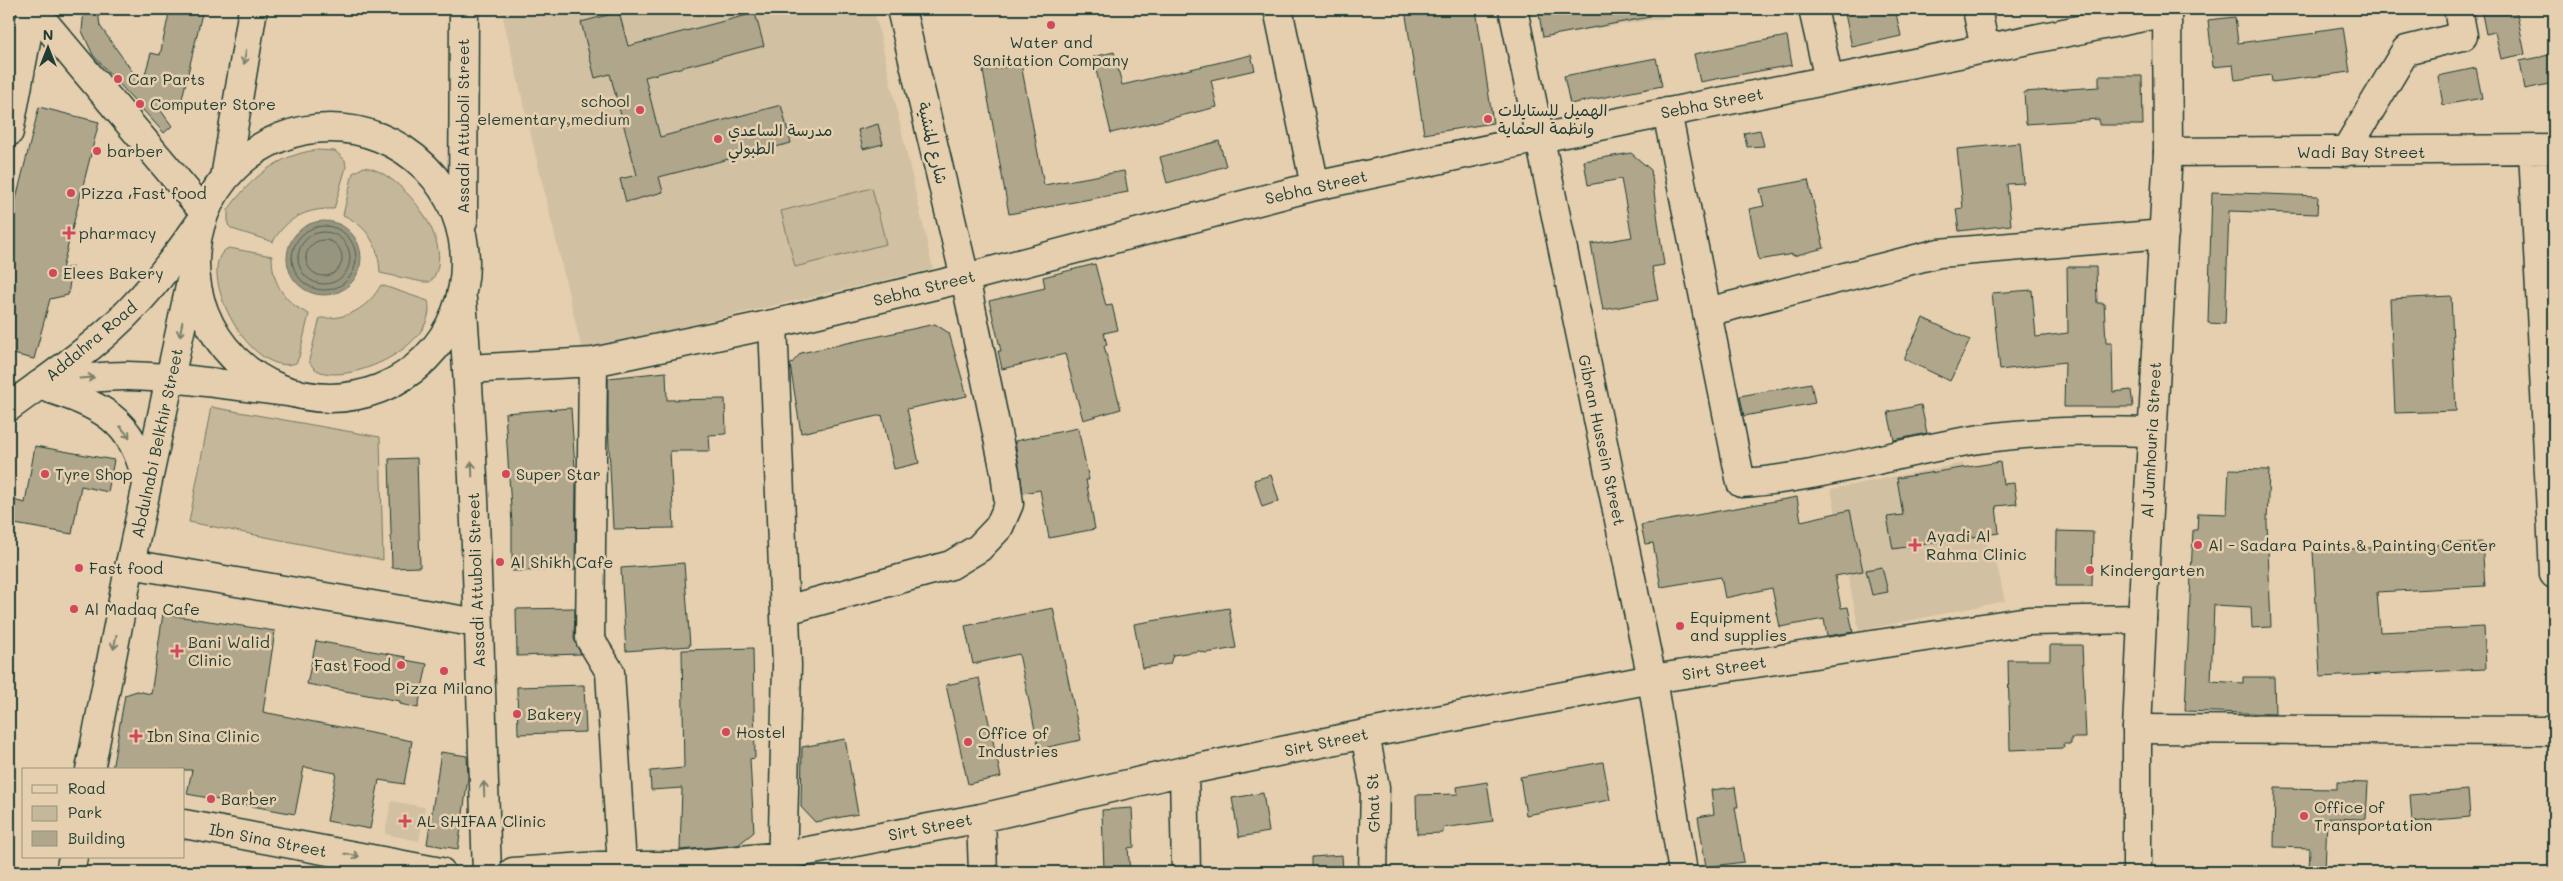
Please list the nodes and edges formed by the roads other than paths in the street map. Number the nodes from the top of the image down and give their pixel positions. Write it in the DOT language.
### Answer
graph roads {
  1 [pos="33,9"];
  2 [pos="253,9"];
  3 [pos="464,9"];
  4 [pos="901,9"];
  5 [pos="1278,9"];
  6 [pos="1513,9"];
  7 [pos="1813,9"];
  8 [pos="1977,9"];
  9 [pos="2458,9"];
  10 [pos="2168,10"];
  11 [pos="1985,48"];
  12 [pos="1829,80"];
  13 [pos="1667,112"];
  14 [pos="9,132"];
  15 [pos="1540,138"];
  16 [pos="2544,150"];
  17 [pos="2168,152"];
  18 [pos="2345,152"];
  19 [pos="225,178"];
  20 [pos="1315,186"];
  21 [pos="203,216"];
  22 [pos="2164,234"];
  23 [pos="464,242"];
  24 [pos="194,264"];
  25 [pos="965,278"];
  26 [pos="461,287"];
  27 [pos="1707,312"];
  28 [pos="773,324"];
  29 [pos="593,362"];
  30 [pos="468,368"];
  31 [pos="171,378"];
  32 [pos="38,385"];
  33 [pos="295,393"];
  34 [pos="9,407"];
  35 [pos="2150,432"];
  36 [pos="147,486"];
  37 [pos="130,564"];
  38 [pos="2554,574"];
  39 [pos="786,610"];
  40 [pos="2142,619"];
  41 [pos="478,623"];
  42 [pos="1652,679"];
  43 [pos="2137,729"];
  44 [pos="2554,731"];
  45 [pos="1366,734"];
  46 [pos="90,768"];
  47 [pos="1184,771"];
  48 [pos="981,818"];
  49 [pos="185,824"];
  50 [pos="73,858"];
  51 [pos="782,864"];
  52 [pos="608,868"];
  53 [pos="679,869"];
  54 [pos="70,872"];
  55 [pos="441,872"];
  56 [pos="486,872"];
  57 [pos="513,872"];
  58 [pos="983,872"];
  59 [pos="1186,872"];
  60 [pos="1374,872"];
  61 [pos="1683,872"];
  62 [pos="2137,872"];
  1 -- 14 [label="main road"];
  1 -- 21 [label="main road"];
  2 -- 19 [label="main road, one-way"];
  3 -- 23 [label="main road, Assadi Attuboli Street"];
  4 -- 25 [label="main road, شارع المنشية"];
  5 -- 20 [label="main road"];
  6 -- 15 [label="main road, Gibran Hussein Street"];
  7 -- 12 [label="main road"];
  8 -- 11 [label="main road"];
  9 -- 18 [label="main road"];
  10 -- 11 [label="main road, Sebha Street"];
  10 -- 17 [label="main road, Al Jumhouria Street"];
  11 -- 12 [label="main road, Sebha Street"];
  12 -- 13 [label="main road, Sebha Street"];
  13 -- 15 [label="main road, Sebha Street"];
  13 -- 27 [label="main road"];
  15 -- 20 [label="main road, Sebha Street"];
  15 -- 42 [label="main road, Gibran Hussein Street"];
  16 -- 18 [label="main road, Wadi Bay Street"];
  16 -- 38 [label="main road"];
  17 -- 18 [label="main road, Wadi Bay Street"];
  17 -- 22 [label="main road, Al Jumhouria Street"];
  19 -- 21 [label="main road"];
  19 -- 23 [label="main road"];
  20 -- 25 [label="main road, Sebha Street"];
  21 -- 24 [label="main road"];
  21 -- 32 [label="main road, Addahra Road"];
  22 -- 27 [label="main road"];
  22 -- 35 [label="main road, Al Jumhouria Street"];
  23 -- 26 [label="main road"];
  24 -- 31 [label="main road, Abdulnabi Belkhir Street, one-way"];
  24 -- 33 [label="main road"];
  25 -- 28 [label="main road, Sebha Street"];
  25 -- 39 [label="main road, شارع المنشية"];
  26 -- 30 [label="main road, Assadi Attuboli Street"];
  26 -- 33 [label="main road"];
  27 -- 35 [label="main road"];
  28 -- 29 [label="main road, Sebha Street"];
  28 -- 39 [label="main road"];
  29 -- 30 [label="main road, Sebha Street"];
  29 -- 52 [label="main road"];
  41 -- 30 [label="main road, Assadi Attuboli Street, one-way"];
  32 -- 31 [label="main road, one-way"];
  31 -- 33 [label="main road"];
  31 -- 36 [label="main road, Abdulnabi Belkhir Street"];
  32 -- 34 [label="main road, Addahra Road"];
  32 -- 36 [label="main road, one-way"];
  35 -- 40 [label="main road, Al Jumhouria Street"];
  36 -- 37 [label="main road, Abdulnabi Belkhir Street"];
  37 -- 41 [label="main road"];
  37 -- 46 [label="main road, Abdulnabi Belkhir Street, one-way"];
  39 -- 51 [label="main road"];
  40 -- 42 [label="main road, Sirt Street"];
  40 -- 43 [label="main road, Al Jumhouria Street"];
  56 -- 41 [label="main road, Assadi Attuboli Street, one-way"];
  42 -- 45 [label="main road, Sirt Street"];
  42 -- 61 [label="main road, Gibran Hussein Street"];
  43 -- 44 [label="main road"];
  43 -- 62 [label="main road, Al Jumhouria Street"];
  45 -- 47 [label="main road, Sirt Street"];
  45 -- 60 [label="main road, Ghat St"];
  47 -- 48 [label="main road, Sirt Street"];
  47 -- 59 [label="main road"];
  48 -- 51 [label="main road, Sirt Street"];
  48 -- 58 [label="main road"];
  49 -- 55 [label="main road, Ibn Sina Street, one-way"];
  50 -- 54 [label="main road"];
  51 -- 53 [label="main road, Sirt Street"];
  52 -- 53 [label="main road, Sirt Street"];
  52 -- 57 [label="main road, Sirt Street"];
}
